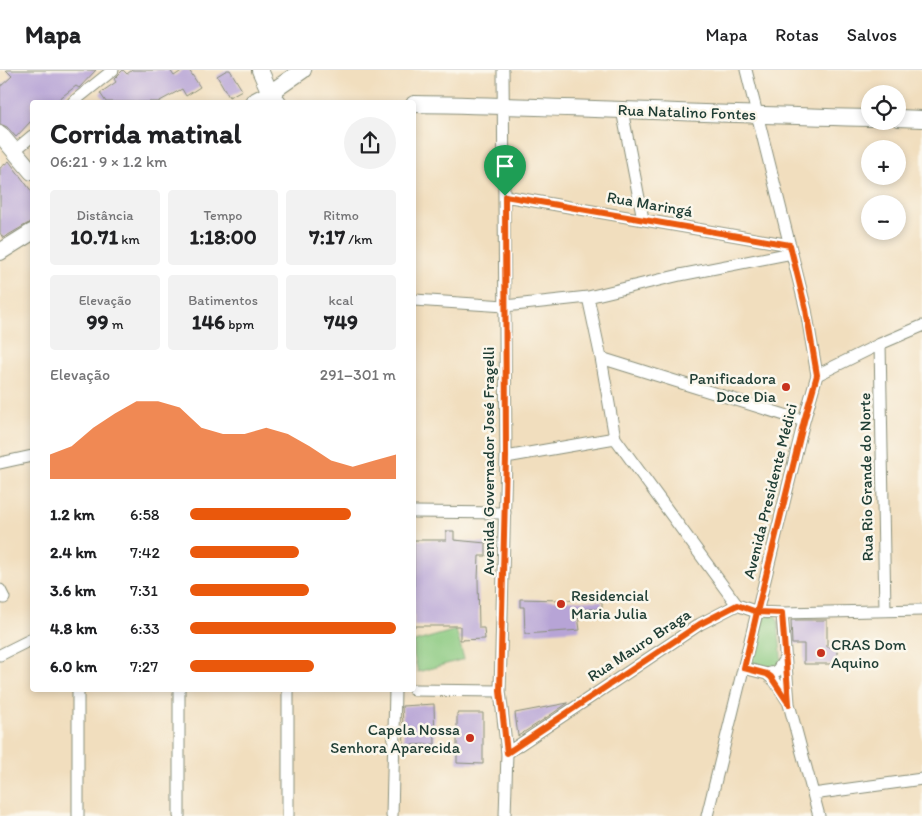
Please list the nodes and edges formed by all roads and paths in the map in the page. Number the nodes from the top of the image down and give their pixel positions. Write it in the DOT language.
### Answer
graph roads {
  1 [pos="113,70"];
  2 [pos="260,70"];
  3 [pos="303,70"];
  4 [pos="504,70"];
  5 [pos="746,70"];
  6 [pos="274,98"];
  7 [pos="76,100"];
  8 [pos="416,104"];
  9 [pos="504,105"];
  10 [pos="622,110"];
  11 [pos="756,114"];
  12 [pos="861,118"];
  13 [pos="906,118"];
  14 [pos="922,119"];
  15 [pos="0,134"];
  16 [pos="30,138"];
  17 [pos="14,151"];
  18 [pos="30,170"];
  19 [pos="505,196"];
  20 [pos="643,219"];
  21 [pos="30,233"];
  22 [pos="791,249"];
  23 [pos="0,252"];
  24 [pos="588,297"];
  25 [pos="416,300"];
  26 [pos="505,306"];
  27 [pos="922,326"];
  28 [pos="880,344"];
  29 [pos="601,358"];
  30 [pos="817,375"];
  31 [pos="804,421"];
  32 [pos="615,438"];
  33 [pos="30,456"];
  34 [pos="506,457"];
  35 [pos="0,463"];
  36 [pos="416,512"];
  37 [pos="505,513"];
  38 [pos="737,605"];
  39 [pos="884,610"];
  40 [pos="922,610"];
  41 [pos="757,612"];
  42 [pos="782,613"];
  43 [pos="30,640"];
  44 [pos="0,655"];
  45 [pos="784,660"];
  46 [pos="744,668"];
  47 [pos="767,674"];
  48 [pos="416,690"];
  49 [pos="500,691"];
  50 [pos="78,692"];
  51 [pos="179,692"];
  52 [pos="288,692"];
  53 [pos="395,692"];
  54 [pos="789,704"];
  55 [pos="507,753"];
  56 [pos="922,779"];
  57 [pos="813,794"];
  58 [pos="78,816"];
  59 [pos="178,816"];
  60 [pos="288,816"];
  61 [pos="392,816"];
  62 [pos="505,816"];
  63 [pos="707,816"];
  64 [pos="819,816"];
  1 -- 7 [label="street"];
  2 -- 6 [label="street"];
  3 -- 6 [label="street"];
  4 -- 9 [label="street, Avenida Governador José Fragelli"];
  5 -- 11 [label="street, Avenida Presidente Médici"];
  8 -- 9 [label="street, Rua Natalino Fontes"];
  9 -- 10 [label="street, Rua Natalino Fontes"];
  9 -- 19 [label="street, Avenida Governador José Fragelli"];
  10 -- 11 [label="street, Rua Natalino Fontes"];
  10 -- 20 [label="street"];
  11 -- 12 [label="street, Rua Natalino Fontes"];
  11 -- 22 [label="street, Avenida Presidente Médici"];
  13 -- 14 [label="street"];
  15 -- 17 [label="street"];
  16 -- 17 [label="street"];
  17 -- 18 [label="street"];
  19 -- 20 [label="street, Rua Maringá"];
  19 -- 26 [label="street, Avenida Governador José Fragelli"];
  20 -- 22 [label="street, Rua Maringá"];
  21 -- 23 [label="street"];
  22 -- 24 [label="street"];
  22 -- 30 [label="street, Avenida Presidente Médici"];
  24 -- 26 [label="street"];
  24 -- 29 [label="street"];
  25 -- 26 [label="street"];
  26 -- 34 [label="street, Avenida Governador José Fragelli"];
  27 -- 28 [label="street"];
  28 -- 30 [label="street"];
  28 -- 39 [label="street, Rua Rio Grande do Norte"];
  29 -- 31 [label="street"];
  29 -- 32 [label="street"];
  30 -- 31 [label="street, Avenida Presidente Médici"];
  31 -- 41 [label="street, Avenida Presidente Médici"];
  32 -- 34 [label="street"];
  32 -- 38 [label="street"];
  33 -- 35 [label="street"];
  34 -- 37 [label="street, Avenida Governador José Fragelli"];
  36 -- 37 [label="street"];
  37 -- 49 [label="street, Avenida Governador José Fragelli"];
  38 -- 41 [label="street"];
  38 -- 55 [label="street, Rua Mauro Braga"];
  39 -- 40 [label="street"];
  39 -- 42 [label="street"];
  41 -- 42 [label="street"];
  41 -- 46 [label="street, Avenida Presidente Médici"];
  42 -- 45 [label="street"];
  43 -- 44 [label="street"];
  45 -- 47 [label="street"];
  45 -- 54 [label="street"];
  46 -- 47 [label="street"];
  46 -- 63 [label="street, Avenida Presidente Médici"];
  47 -- 54 [label="street"];
  48 -- 49 [label="street"];
  49 -- 55 [label="street, Avenida Governador José Fragelli"];
  50 -- 58 [label="street"];
  51 -- 59 [label="street"];
  52 -- 60 [label="street"];
  53 -- 61 [label="street"];
  54 -- 57 [label="street"];
  55 -- 62 [label="street, Avenida Governador José Fragelli"];
  56 -- 57 [label="street"];
  57 -- 64 [label="street"];
}
